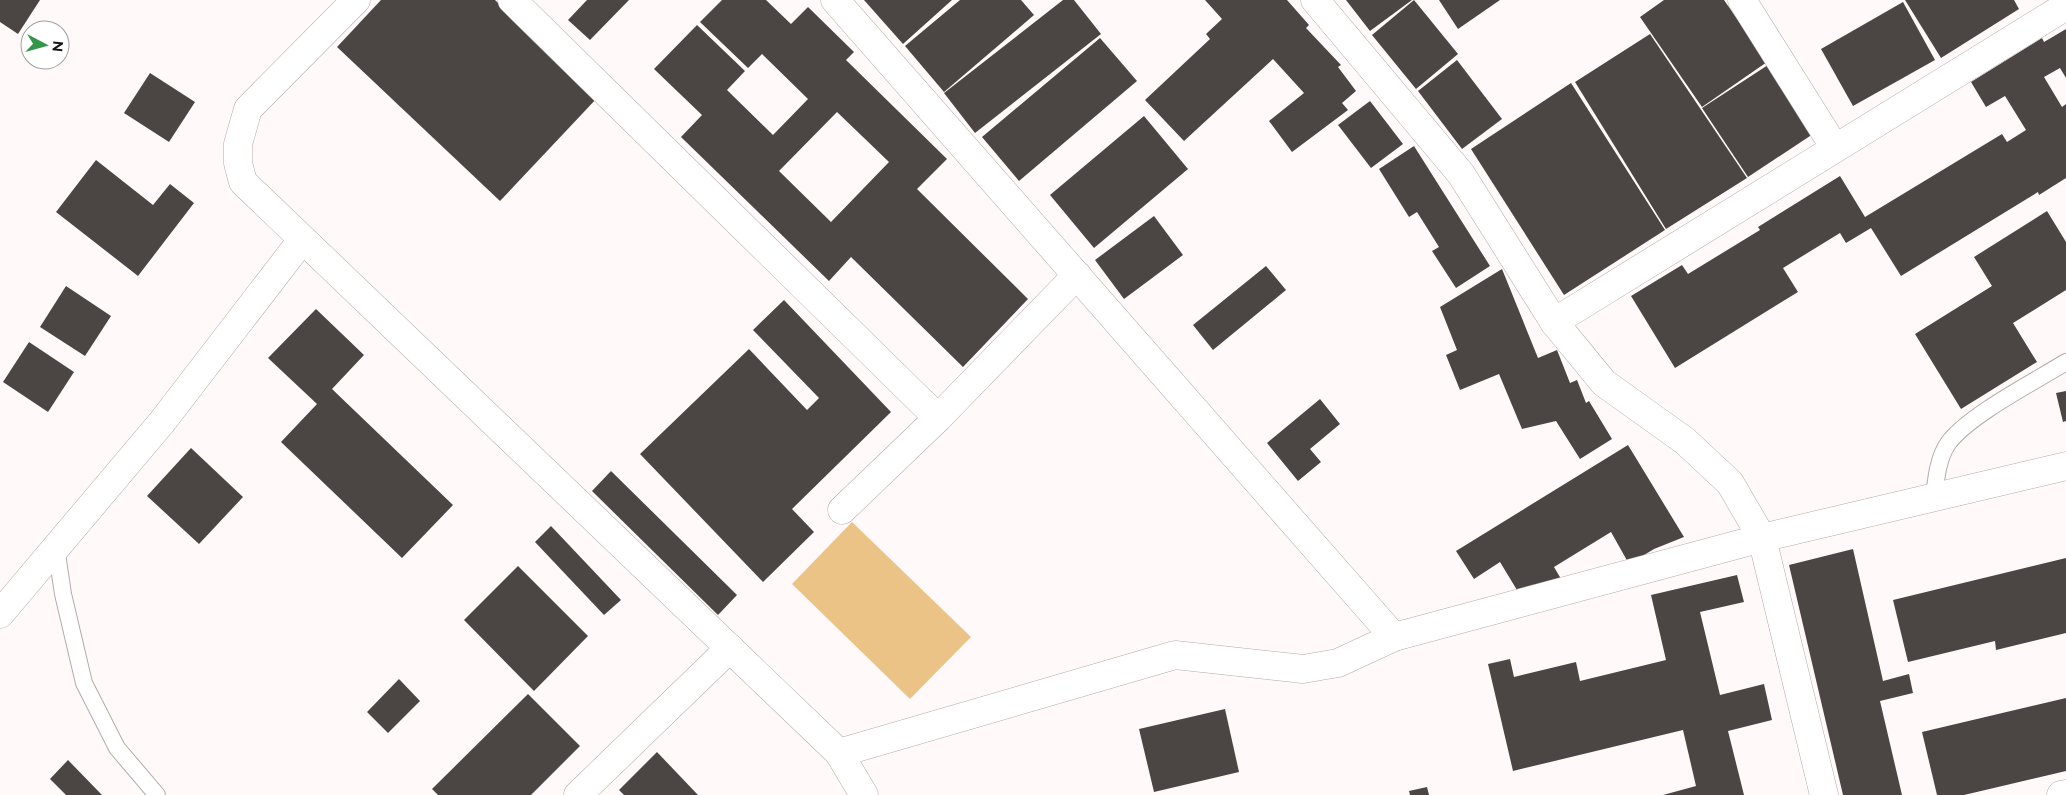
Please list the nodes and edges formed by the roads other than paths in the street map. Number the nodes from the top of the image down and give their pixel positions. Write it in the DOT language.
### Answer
graph roads {
  1 [pos="356,0"];
  2 [pos="512,0"];
  3 [pos="835,0"];
  4 [pos="1315,0"];
  5 [pos="1742,0"];
  6 [pos="2066,6"];
  7 [pos="1835,148"];
  8 [pos="302,240"];
  9 [pos="1077,275"];
  10 [pos="1554,322"];
  11 [pos="2066,362"];
  12 [pos="938,418"];
  13 [pos="2066,466"];
  14 [pos="1934,497"];
  15 [pos="842,510"];
  16 [pos="1762,538"];
  17 [pos="56,547"];
  18 [pos="0,614"];
  19 [pos="1394,637"];
  20 [pos="730,648"];
  21 [pos="840,753"];
  22 [pos="2066,794"];
  23 [pos="157,795"];
  24 [pos="578,795"];
  25 [pos="864,795"];
  26 [pos="1824,795"];
  27 [pos="2061,795"];
  1 -- 8 [label="street"];
  2 -- 12 [label="street"];
  3 -- 9 [label="street"];
  4 -- 10 [label="street"];
  5 -- 7 [label="street"];
  6 -- 7 [label="street"];
  7 -- 10 [label="street"];
  8 -- 17 [label="street"];
  8 -- 20 [label="street"];
  9 -- 12 [label="street"];
  9 -- 19 [label="street"];
  10 -- 16 [label="street"];
  11 -- 14 [label="lane"];
  12 -- 15 [label="street"];
  13 -- 14 [label="street"];
  14 -- 16 [label="street"];
  16 -- 19 [label="street"];
  16 -- 26 [label="street"];
  17 -- 18 [label="street"];
  17 -- 23 [label="lane"];
  19 -- 21 [label="street"];
  20 -- 21 [label="street"];
  20 -- 24 [label="street"];
  21 -- 25 [label="street"];
  22 -- 27 [label="street"];
}
